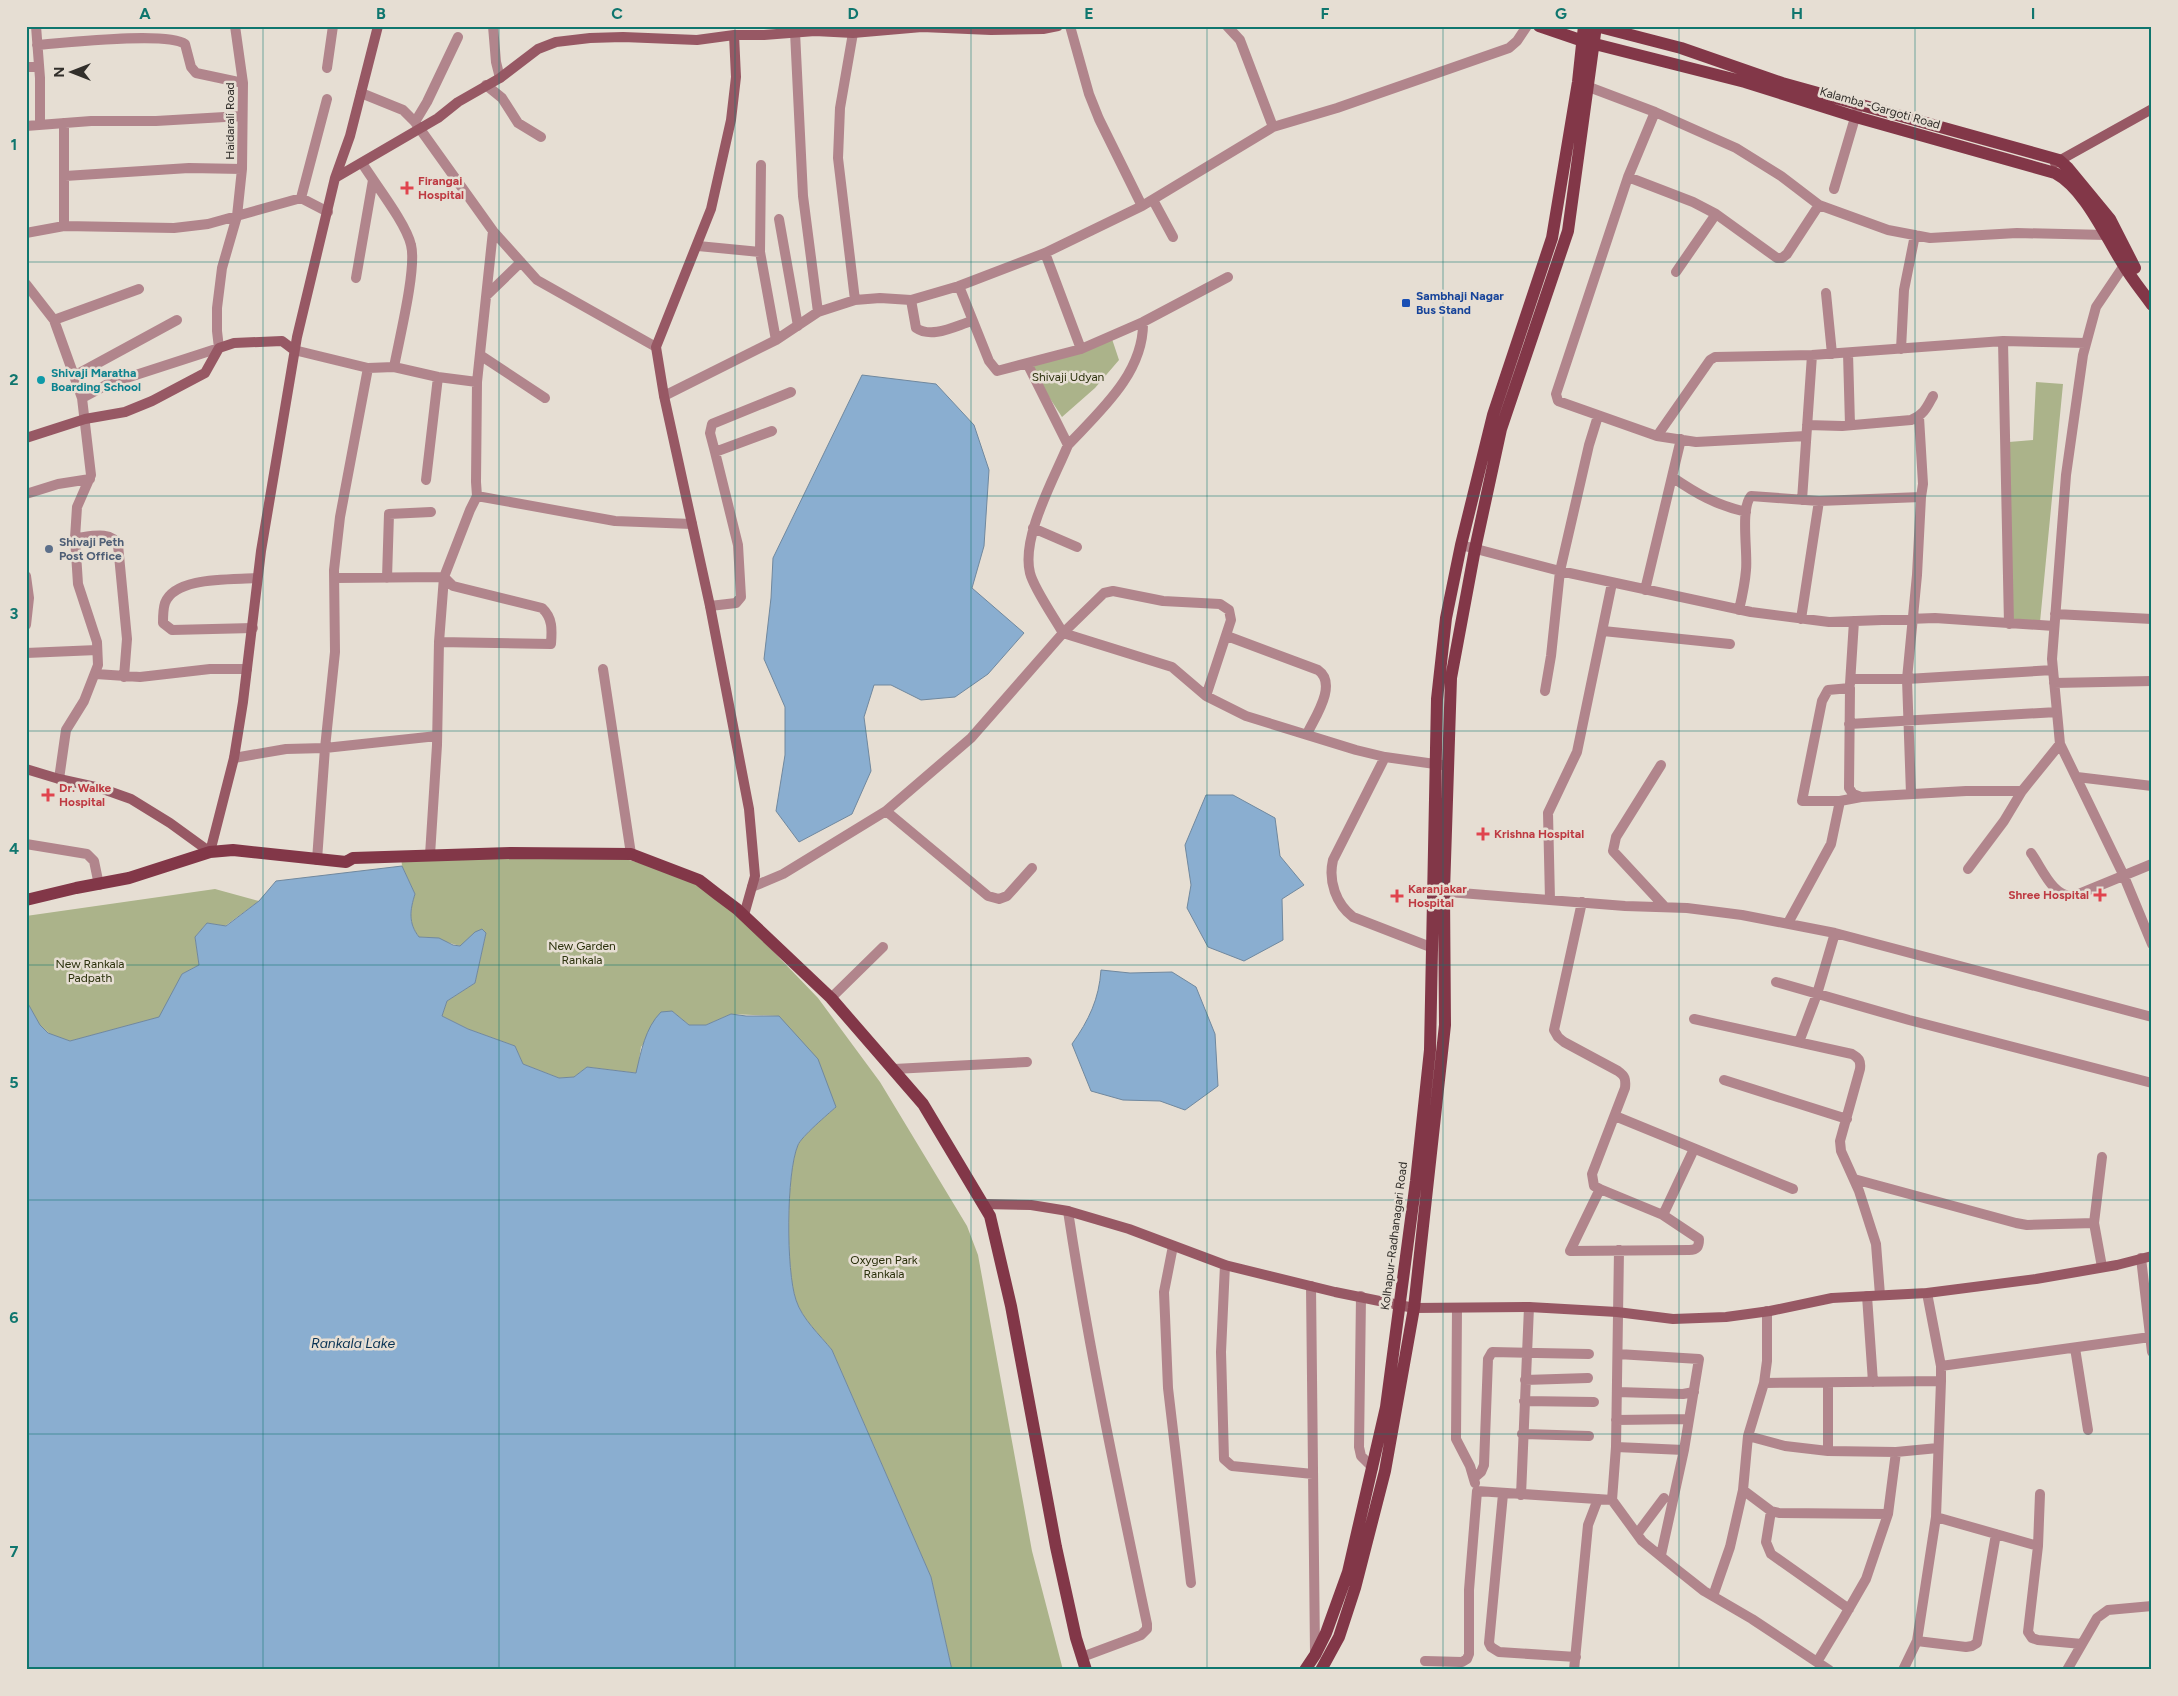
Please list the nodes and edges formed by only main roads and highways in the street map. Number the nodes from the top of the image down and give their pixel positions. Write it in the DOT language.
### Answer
graph roads {
  1 [pos="1540,26"];
  2 [pos="1584,26"];
  3 [pos="1596,26"];
  4 [pos="1588,42"];
  5 [pos="1583,85"];
  6 [pos="1857,111"];
  7 [pos="2126,262"];
  8 [pos="2152,293"];
  9 [pos="2152,305"];
  10 [pos="1442,765"];
  11 [pos="1438,891"];
  12 [pos="26,900"];
  13 [pos="1086,1670"];
  14 [pos="1304,1670"];
  15 [pos="1321,1670"];
  1 -- 4 [label="main road, Kalamba -Gargoti Road"];
  2 -- 4 [label="main road"];
  3 -- 4 [label="main road"];
  3 -- 6 [label="main road"];
  4 -- 5 [label="main road"];
  4 -- 6 [label="main road, Kalamba -Gargoti Road"];
  5 -- 10 [label="main road"];
  5 -- 10 [label="main road"];
  6 -- 7 [label="main road, Kalamba -Gargoti Road"];
  6 -- 7 [label="main road"];
  7 -- 8 [label="main road"];
  7 -- 9 [label="main road, Kalamba -Gargoti Road"];
  10 -- 11 [label="main road"];
  10 -- 11 [label="main road, Kolhapur-Radhanagari Road"];
  11 -- 14 [label="main road, Kolhapur-Radhanagari Road"];
  11 -- 15 [label="main road"];
  12 -- 13 [label="main road"];
}
